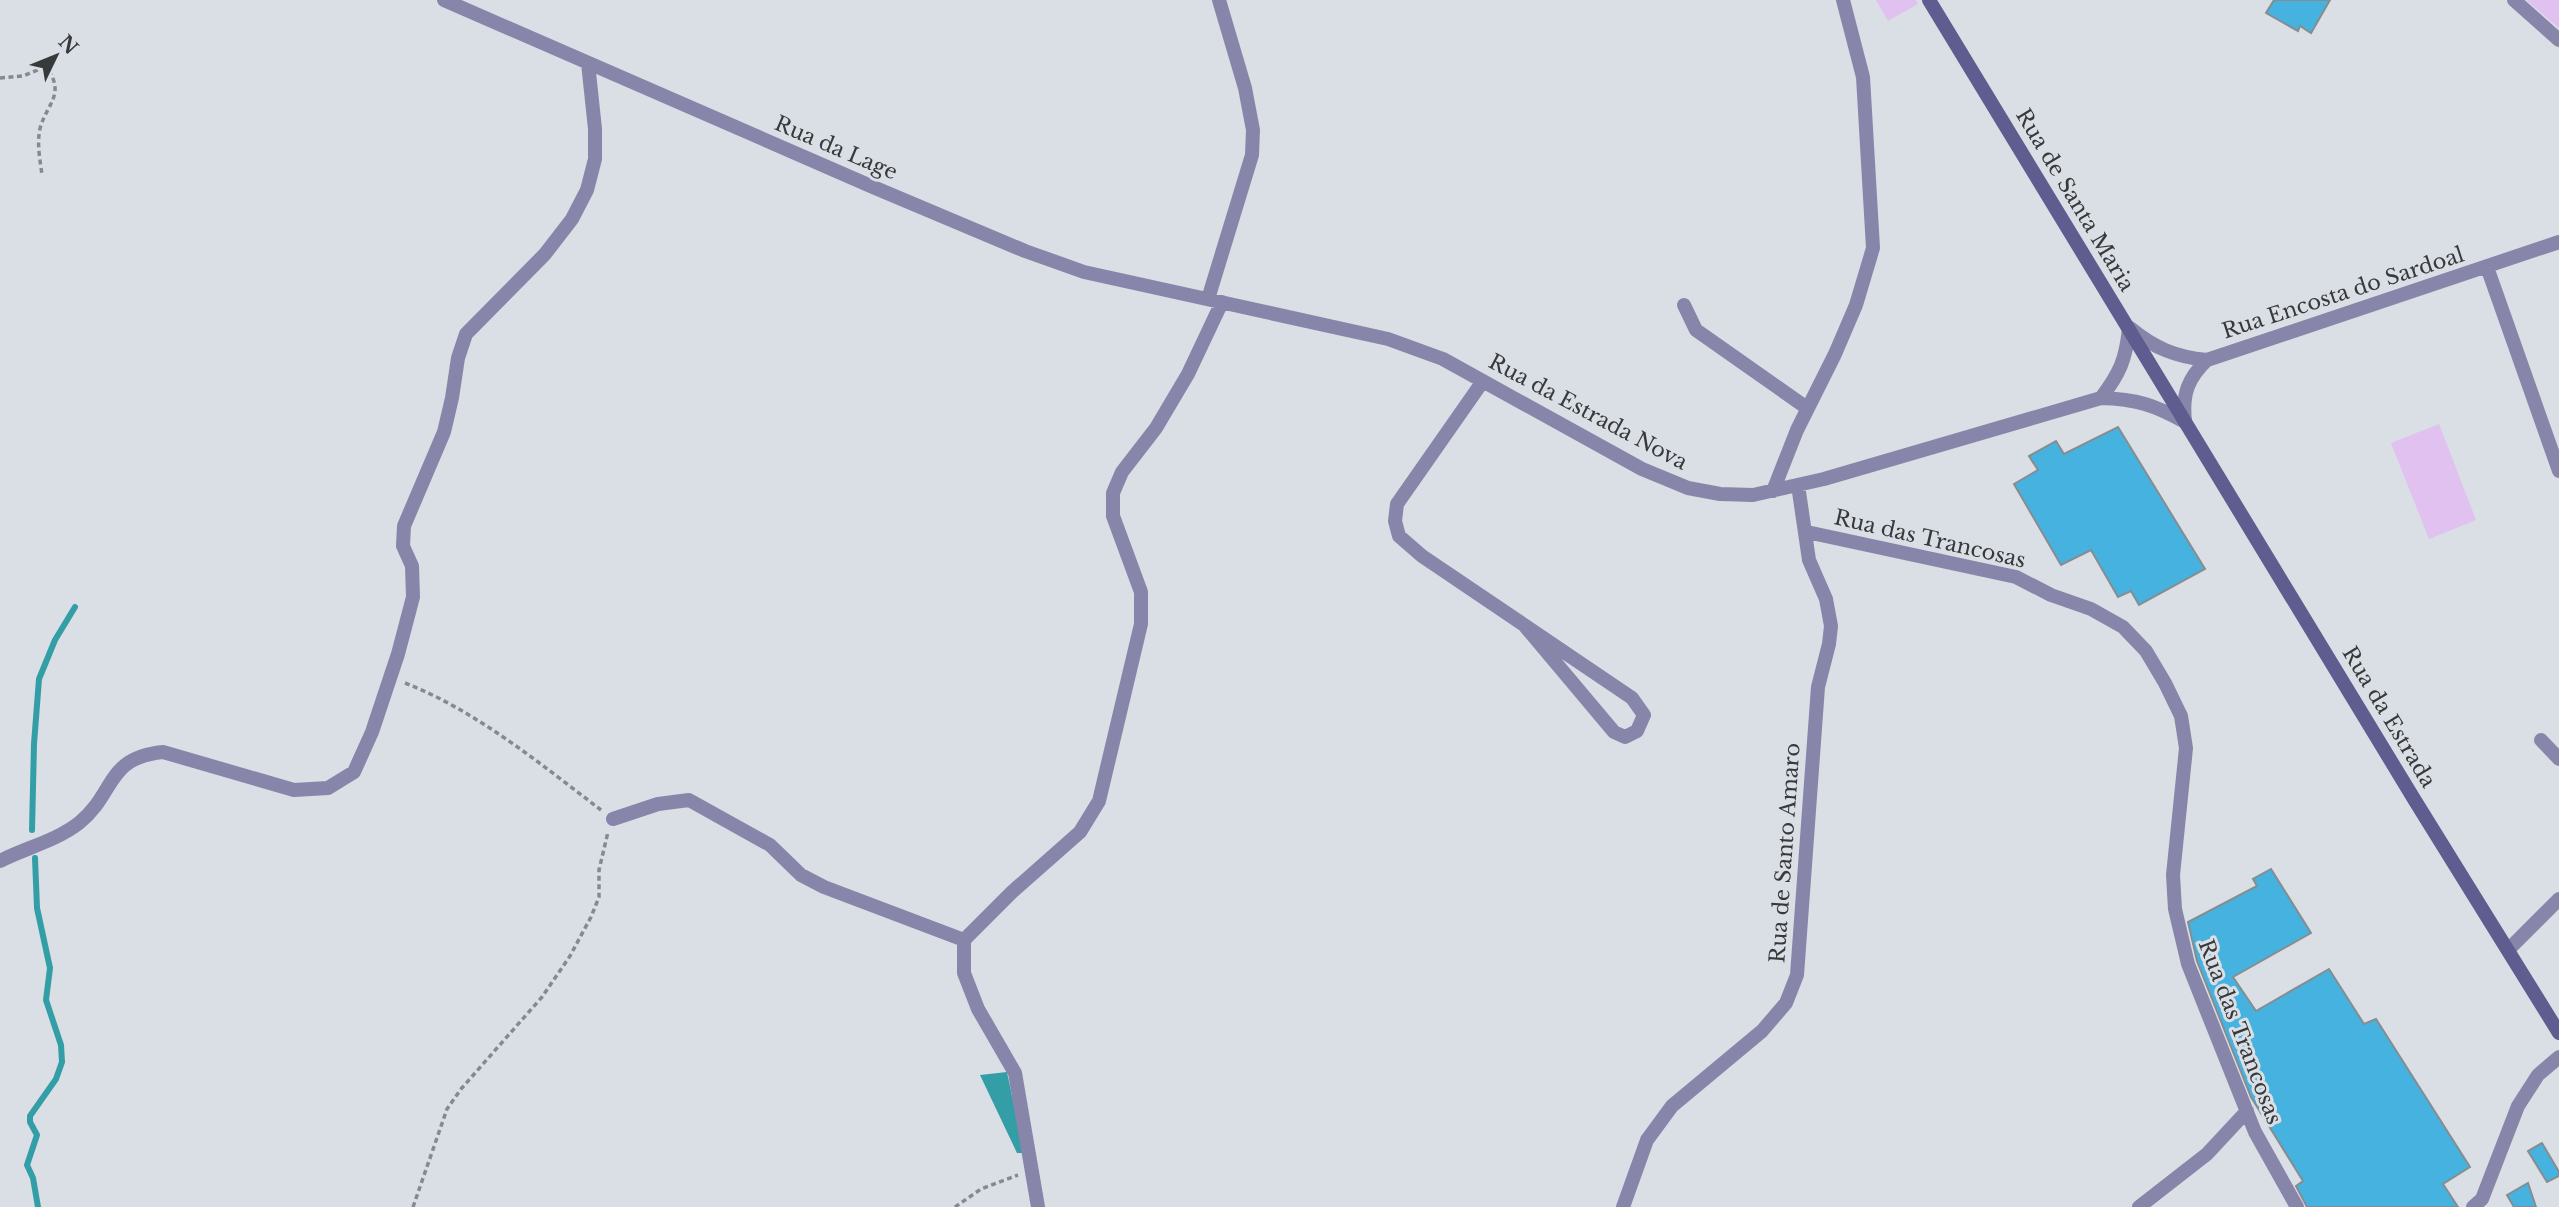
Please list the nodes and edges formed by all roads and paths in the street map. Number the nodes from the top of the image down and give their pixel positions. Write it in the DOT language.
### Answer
graph roads {
  1 [pos="444,0"];
  2 [pos="1219,0"];
  3 [pos="1843,0"];
  4 [pos="1929,0"];
  5 [pos="2514,0"];
  6 [pos="2559,40"];
  7 [pos="588,62"];
  8 [pos="0,78"];
  9 [pos="42,175"];
  10 [pos="2559,242"];
  11 [pos="2487,267"];
  12 [pos="1215,300"];
  13 [pos="1684,305"];
  14 [pos="2129,328"];
  15 [pos="2207,360"];
  16 [pos="1483,381"];
  17 [pos="2101,398"];
  18 [pos="1807,408"];
  19 [pos="2185,422"];
  20 [pos="2553,438"];
  21 [pos="2559,471"];
  22 [pos="1798,485"];
  23 [pos="1773,491"];
  24 [pos="1807,532"];
  25 [pos="1524,625"];
  26 [pos="390,677"];
  27 [pos="2541,740"];
  28 [pos="2559,759"];
  29 [pos="613,820"];
  30 [pos="0,861"];
  31 [pos="2559,899"];
  32 [pos="964,940"];
  33 [pos="2508,950"];
  34 [pos="2559,1033"];
  35 [pos="2559,1057"];
  36 [pos="2247,1111"];
  37 [pos="1033,1171"];
  38 [pos="413,1207"];
  39 [pos="955,1207"];
  40 [pos="1038,1207"];
  41 [pos="1623,1207"];
  42 [pos="2139,1207"];
  43 [pos="2297,1207"];
  44 [pos="2473,1207"];
  1 -- 7 [label="street, Rua da Lage"];
  2 -- 12 [label="street"];
  3 -- 18 [label="street"];
  4 -- 14 [label="main road, Rua de Santa Maria"];
  5 -- 6 [label="street"];
  7 -- 12 [label="street, Rua da Lage"];
  7 -- 26 [label="street"];
  8 -- 9 [label="path"];
  10 -- 11 [label="street, Rua Encosta do Sardoal"];
  11 -- 15 [label="street, Rua Encosta do Sardoal"];
  11 -- 20 [label="street"];
  12 -- 16 [label="street, Rua da Estrada Nova"];
  12 -- 32 [label="street"];
  13 -- 18 [label="street"];
  14 -- 15 [label="street"];
  14 -- 17 [label="street"];
  14 -- 19 [label="main road, Rua de Santa Maria"];
  15 -- 19 [label="street, Rua Encosta do Sardoal"];
  16 -- 23 [label="street, Rua da Estrada Nova"];
  16 -- 25 [label="street"];
  17 -- 19 [label="street"];
  17 -- 22 [label="street, Rua da Estrada Nova"];
  18 -- 23 [label="street"];
  19 -- 33 [label="main road, Rua da Estrada"];
  20 -- 21 [label="street"];
  22 -- 23 [label="street, Rua da Estrada Nova"];
  22 -- 24 [label="street, Rua de Santo Amaro"];
  24 -- 36 [label="street, Rua das Trancosas"];
  24 -- 41 [label="street, Rua de Santo Amaro"];
  25 -- 25 [label="street"];
  26 -- 29 [label="path"];
  26 -- 30 [label="street"];
  27 -- 28 [label="street"];
  29 -- 32 [label="street"];
  29 -- 38 [label="path"];
  31 -- 33 [label="street"];
  32 -- 37 [label="street"];
  33 -- 34 [label="main road, Rua da Estrada"];
  35 -- 44 [label="street"];
  36 -- 42 [label="street"];
  36 -- 43 [label="street, Rua das Trancosas"];
  37 -- 39 [label="path"];
  37 -- 40 [label="street"];
}
